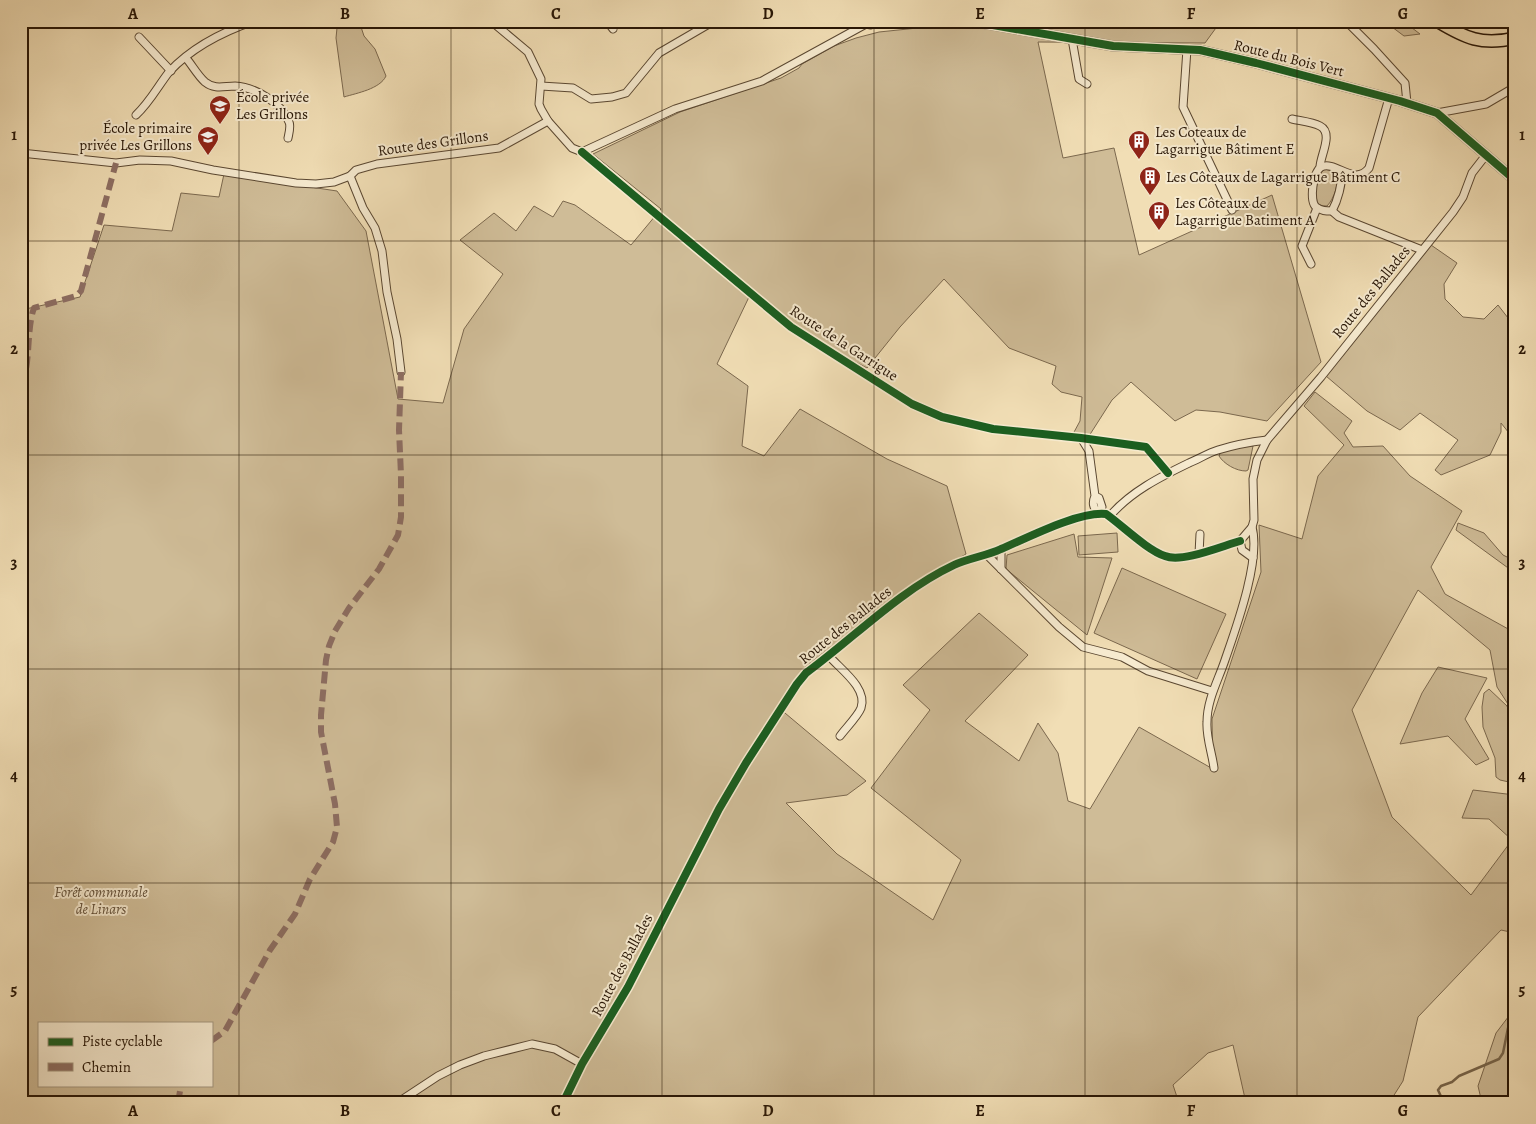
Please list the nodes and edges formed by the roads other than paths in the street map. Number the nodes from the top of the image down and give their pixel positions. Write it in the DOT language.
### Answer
graph roads {
  1 [pos="254,21"];
  2 [pos="330,21"];
  3 [pos="334,21"];
  4 [pos="491,21"];
  5 [pos="607,21"];
  6 [pos="714,21"];
  7 [pos="876,21"];
  8 [pos="970,21"];
  9 [pos="1346,21"];
  10 [pos="1437,21"];
  11 [pos="867,23"];
  12 [pos="613,29"];
  13 [pos="140,37"];
  14 [pos="1072,38"];
  15 [pos="1515,38"];
  16 [pos="1188,49"];
  17 [pos="186,58"];
  18 [pos="171,71"];
  19 [pos="1087,84"];
  20 [pos="541,86"];
  21 [pos="22,87"];
  22 [pos="1515,87"];
  23 [pos="21,92"];
  24 [pos="1388,98"];
  25 [pos="1407,103"];
  26 [pos="1437,113"];
  27 [pos="136,115"];
  28 [pos="1292,119"];
  29 [pos="548,121"];
  30 [pos="288,138"];
  31 [pos="582,152"];
  32 [pos="21,154"];
  33 [pos="1486,155"];
  34 [pos="1320,167"];
  35 [pos="1342,172"];
  36 [pos="350,176"];
  37 [pos="1515,180"];
  38 [pos="1317,208"];
  39 [pos="1232,210"];
  40 [pos="1332,210"];
  41 [pos="1422,250"];
  42 [pos="1311,264"];
  43 [pos="401,372"];
  44 [pos="1081,438"];
  45 [pos="1267,440"];
  46 [pos="1168,473"];
  47 [pos="1098,513"];
  48 [pos="1109,517"];
  49 [pos="1252,527"];
  50 [pos="1200,534"];
  51 [pos="1240,541"];
  52 [pos="1001,549"];
  53 [pos="986,554"];
  54 [pos="1199,554"];
  55 [pos="1252,558"];
  56 [pos="1001,569"];
  57 [pos="829,656"];
  58 [pos="1212,691"];
  59 [pos="840,736"];
  60 [pos="1214,768"];
  61 [pos="582,1064"];
  62 [pos="397,1103"];
  63 [pos="564,1103"];
  1 -- 17 [label="street"];
  2 -- 3 [label="street"];
  4 -- 20 [label="street"];
  5 -- 12 [label="street"];
  6 -- 20 [label="street"];
  7 -- 11 [label="street"];
  8 -- 14 [label="street, Route du Bois Vert"];
  9 -- 25 [label="street"];
  10 -- 15 [label="highway"];
  11 -- 31 [label="street"];
  13 -- 18 [label="street"];
  14 -- 16 [label="street, Route du Bois Vert"];
  14 -- 19 [label="street"];
  16 -- 24 [label="street, Route du Bois Vert"];
  16 -- 39 [label="street"];
  17 -- 18 [label="street"];
  17 -- 30 [label="street"];
  18 -- 27 [label="street"];
  20 -- 29 [label="street"];
  21 -- 23 [label="street"];
  22 -- 26 [label="street"];
  24 -- 25 [label="street, Route du Bois Vert"];
  24 -- 35 [label="street"];
  25 -- 26 [label="street, Route du Bois Vert"];
  26 -- 33 [label="street, Route du Bois Vert"];
  28 -- 34 [label="street"];
  29 -- 31 [label="street"];
  29 -- 36 [label="street, Route des Grillons"];
  31 -- 44 [label="street, Route de la Garrigue"];
  32 -- 36 [label="street, Route des Grillons"];
  33 -- 37 [label="street, Route du Bois Vert"];
  33 -- 41 [label="street, Route des Ballades"];
  34 -- 35 [label="street"];
  34 -- 38 [label="street"];
  35 -- 40 [label="street"];
  36 -- 43 [label="street"];
  38 -- 40 [label="street"];
  38 -- 42 [label="street"];
  40 -- 41 [label="street"];
  41 -- 45 [label="street, Route des Ballades"];
  44 -- 46 [label="street, Route de la Garrigue"];
  44 -- 47 [label="street"];
  45 -- 46 [label="street"];
  45 -- 49 [label="street, Route des Ballades"];
  46 -- 48 [label="street"];
  47 -- 48 [label="street"];
  47 -- 52 [label="street, Route des Ballades"];
  48 -- 54 [label="street"];
  49 -- 51 [label="street"];
  49 -- 55 [label="street, Route des Ballades"];
  50 -- 54 [label="street"];
  51 -- 54 [label="street"];
  51 -- 55 [label="street"];
  52 -- 53 [label="street, Route des Ballades"];
  52 -- 56 [label="street"];
  53 -- 56 [label="street"];
  53 -- 57 [label="street, Route des Ballades"];
  55 -- 58 [label="street, Route des Ballades"];
  56 -- 58 [label="street"];
  57 -- 59 [label="street"];
  57 -- 61 [label="street, Route des Ballades"];
  58 -- 60 [label="street, Route des Ballades"];
  61 -- 62 [label="street"];
  61 -- 63 [label="street, Route des Ballades"];
}
